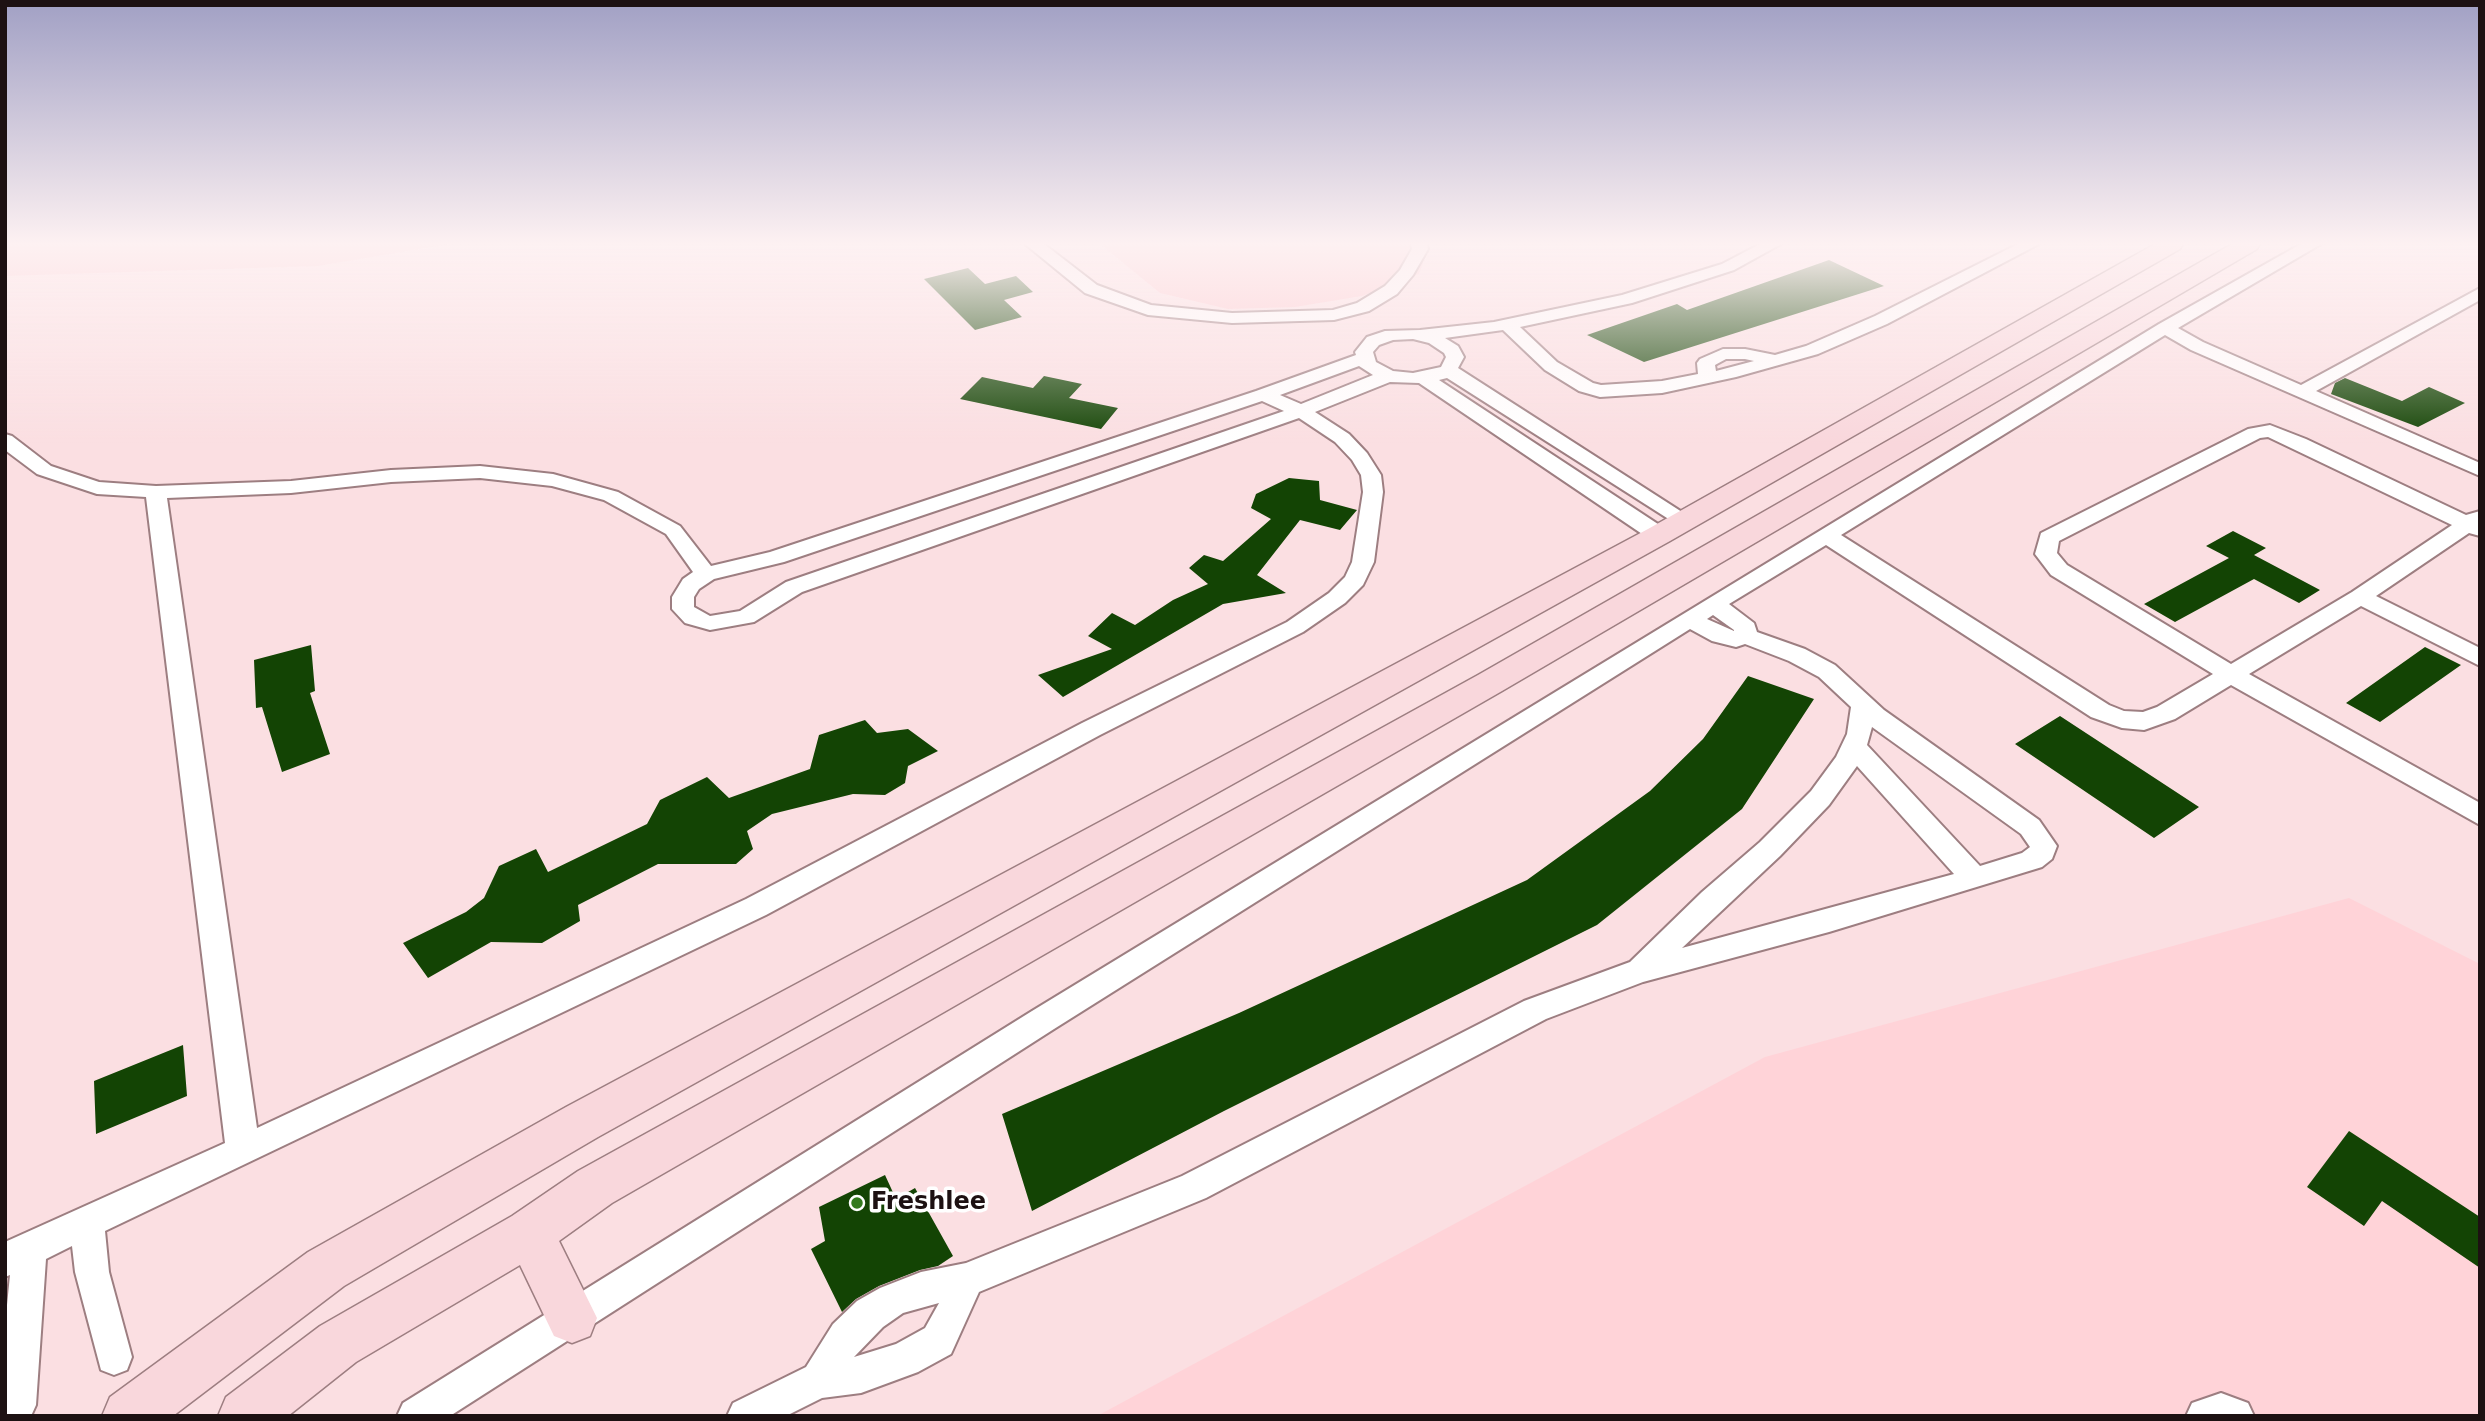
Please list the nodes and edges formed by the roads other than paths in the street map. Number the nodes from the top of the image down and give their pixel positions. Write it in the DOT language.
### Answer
graph roads {
  1 [pos="1151,310"];
  2 [pos="1351,310"];
  3 [pos="1368,310"];
  4 [pos="1572,310"];
  5 [pos="1900,310"];
  6 [pos="2055,310"];
  7 [pos="2134,310"];
  8 [pos="2196,310"];
  9 [pos="2449,310"];
  10 [pos="1334,315"];
  11 [pos="1501,325"];
  12 [pos="2160,331"];
  13 [pos="1402,333"];
  14 [pos="1423,335"];
  15 [pos="1368,350"];
  16 [pos="1451,364"];
  17 [pos="1388,376"];
  18 [pos="1425,379"];
  19 [pos="2301,392"];
  20 [pos="1263,395"];
  21 [pos="1301,411"];
  22 [pos="5,440"];
  23 [pos="1569,447"];
  24 [pos="1543,457"];
  25 [pos="2480,470"];
  26 [pos="156,492"];
  27 [pos="2476,523"];
  28 [pos="1672,528"];
  29 [pos="1826,536"];
  30 [pos="706,574"];
  31 [pos="2360,597"];
  32 [pos="1714,604"];
  33 [pos="1690,619"];
  34 [pos="1745,636"];
  35 [pos="2480,658"];
  36 [pos="2231,674"];
  37 [pos="1863,706"];
  38 [pos="1854,747"];
  39 [pos="2480,815"];
  40 [pos="1975,879"];
  41 [pos="1639,971"];
  42 [pos="242,1151"];
  43 [pos="87,1222"];
  44 [pos="529,1233"];
  45 [pos="17,1254"];
  46 [pos="966,1280"];
  47 [pos="572,1318"];
  48 [pos="114,1357"];
  49 [pos="819,1380"];
  50 [pos="18,1405"];
  51 [pos="129,1416"];
  52 [pos="245,1416"];
  53 [pos="416,1416"];
  54 [pos="746,1416"];
  55 [pos="2205,1416"];
  56 [pos="2235,1416"];
  1 -- 10 [label="street"];
  2 -- 10 [label="street"];
  3 -- 13 [label="street"];
  4 -- 11 [label="street"];
  5 -- 11 [label="street"];
  6 -- 28 [label="street"];
  7 -- 44 [label="street"];
  8 -- 12 [label="street"];
  9 -- 19 [label="street"];
  10 -- 15 [label="street"];
  11 -- 14 [label="street"];
  11 -- 16 [label="street"];
  12 -- 19 [label="street"];
  12 -- 29 [label="street"];
  13 -- 14 [label="street"];
  13 -- 15 [label="street"];
  14 -- 16 [label="street"];
  15 -- 17 [label="street"];
  15 -- 20 [label="street"];
  16 -- 18 [label="street"];
  16 -- 23 [label="street"];
  17 -- 18 [label="street"];
  17 -- 21 [label="street"];
  18 -- 24 [label="street"];
  19 -- 25 [label="street"];
  20 -- 21 [label="street"];
  20 -- 30 [label="street"];
  21 -- 30 [label="street"];
  21 -- 42 [label="street"];
  22 -- 26 [label="street"];
  23 -- 24 [label="street"];
  23 -- 28 [label="street"];
  24 -- 28 [label="street"];
  26 -- 30 [label="street"];
  26 -- 42 [label="street"];
  27 -- 31 [label="street"];
  27 -- 36 [label="street"];
  28 -- 51 [label="street"];
  29 -- 32 [label="street"];
  29 -- 36 [label="street"];
  31 -- 35 [label="street"];
  31 -- 36 [label="street"];
  32 -- 33 [label="street"];
  32 -- 34 [label="street"];
  33 -- 34 [label="street"];
  33 -- 47 [label="street"];
  34 -- 37 [label="street"];
  36 -- 39 [label="street"];
  37 -- 38 [label="street"];
  37 -- 40 [label="street"];
  38 -- 40 [label="street"];
  38 -- 41 [label="street"];
  40 -- 41 [label="street"];
  41 -- 46 [label="street"];
  42 -- 43 [label="street"];
  43 -- 45 [label="street"];
  43 -- 48 [label="street"];
  44 -- 47 [label="street"];
  44 -- 52 [label="street"];
  45 -- 50 [label="street"];
  46 -- 49 [label="street"];
  46 -- 49 [label="street"];
  47 -- 53 [label="street"];
  49 -- 54 [label="street"];
  55 -- 56 [label="street"];
}
